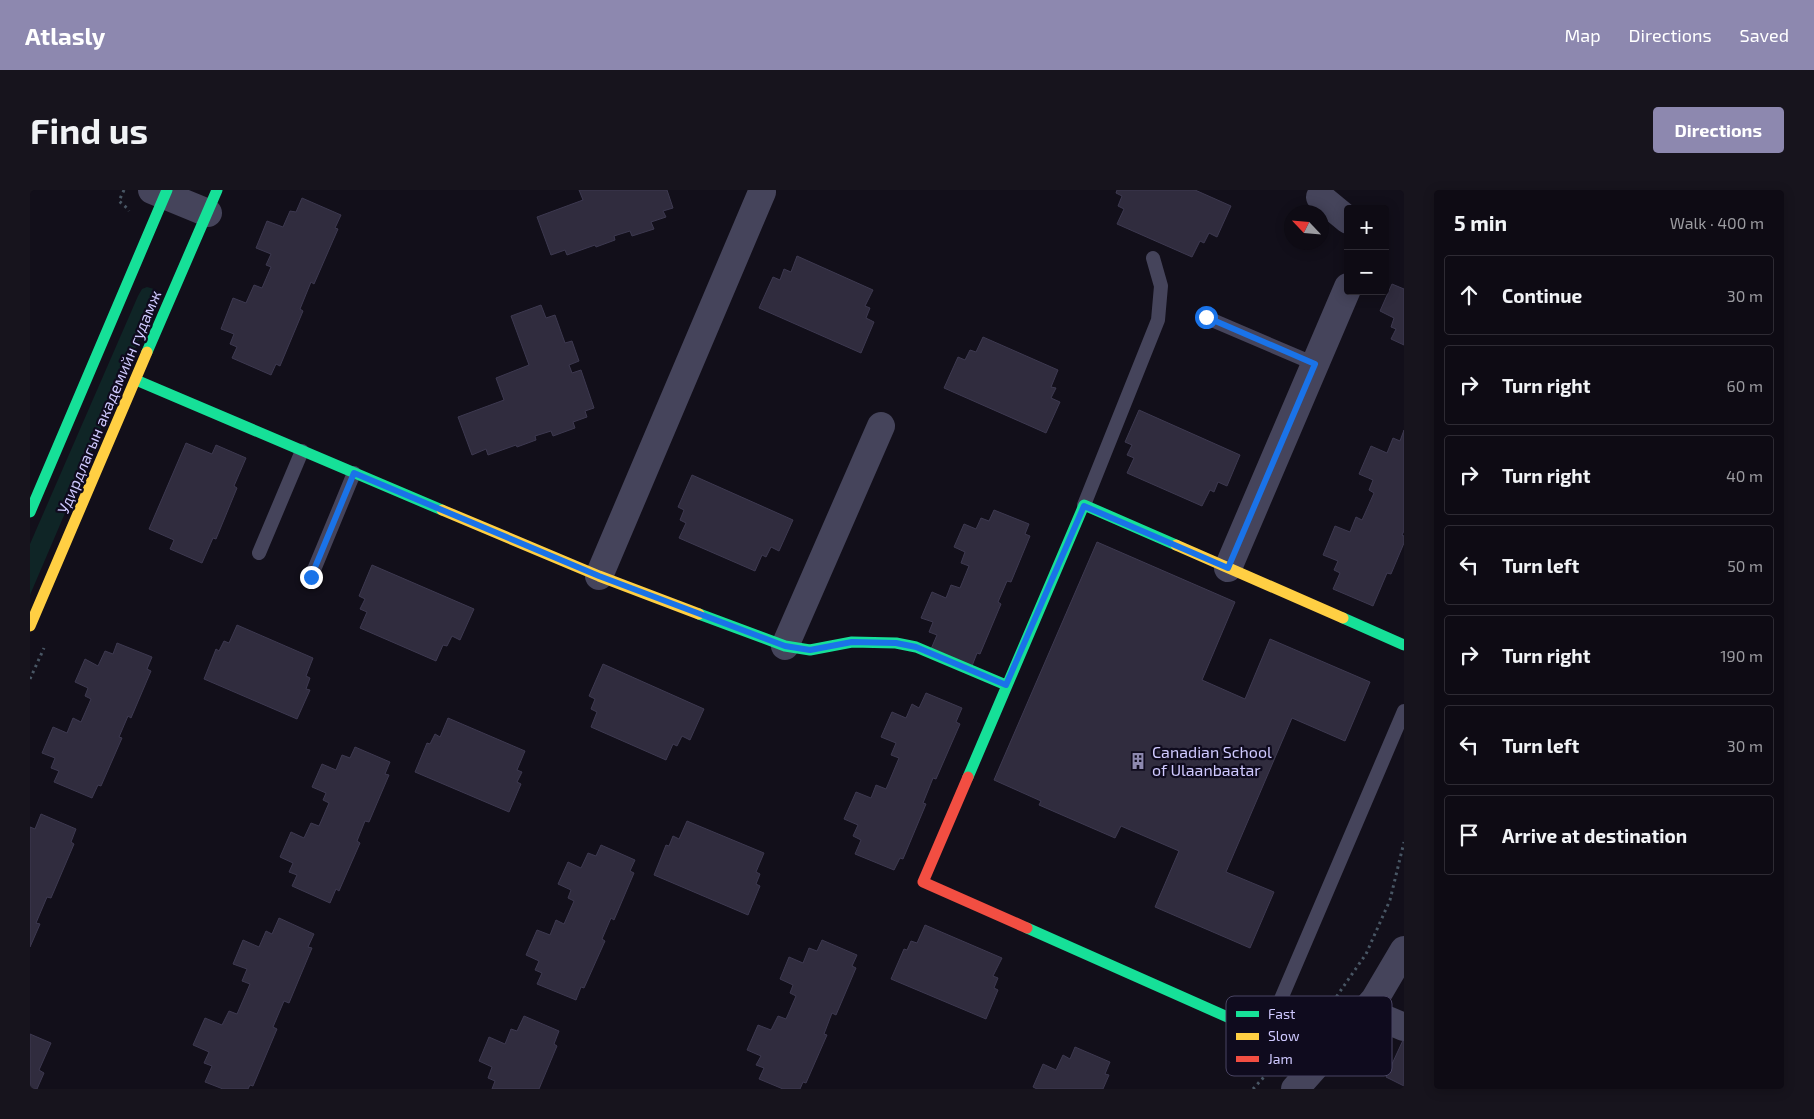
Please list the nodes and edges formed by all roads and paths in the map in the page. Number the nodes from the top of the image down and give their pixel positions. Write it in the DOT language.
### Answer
graph roads {
  1 [pos="162,192"];
  2 [pos="762,192"];
  3 [pos="1316,192"];
  4 [pos="212,202"];
  5 [pos="1344,216"];
  6 [pos="1153,258"];
  7 [pos="1345,295"];
  8 [pos="1206,317"];
  9 [pos="1315,364"];
  10 [pos="136,380"];
  11 [pos="881,426"];
  12 [pos="302,450"];
  13 [pos="354,473"];
  14 [pos="1084,506"];
  15 [pos="30,512"];
  16 [pos="259,553"];
  17 [pos="1228,568"];
  18 [pos="599,576"];
  19 [pos="311,577"];
  20 [pos="30,626"];
  21 [pos="1404,645"];
  22 [pos="785,646"];
  23 [pos="1006,685"];
  24 [pos="1404,710"];
  25 [pos="1404,842"];
  26 [pos="1404,950"];
  27 [pos="1282,996"];
  28 [pos="1337,996"];
  29 [pos="1376,996"];
  30 [pos="1226,1016"];
  31 [pos="1392,1022"];
  32 [pos="1404,1027"];
  33 [pos="1265,1076"];
  34 [pos="1306,1076"];
  35 [pos="1253,1089"];
  36 [pos="1294,1089"];
  1 -- 4 [label="street"];
  1 -- 15 [label="street, Удирдлагын академийн гудамж"];
  2 -- 18 [label="street"];
  3 -- 5 [label="street"];
  4 -- 10 [label="street, Удирдлагын академийн гудамж"];
  6 -- 14 [label="lane"];
  7 -- 9 [label="street"];
  8 -- 9 [label="lane"];
  9 -- 17 [label="street"];
  10 -- 12 [label="street"];
  10 -- 20 [label="street, Удирдлагын академийн гудамж"];
  11 -- 22 [label="street"];
  12 -- 13 [label="street"];
  12 -- 16 [label="lane"];
  13 -- 18 [label="street"];
  13 -- 19 [label="lane"];
  14 -- 17 [label="street"];
  14 -- 23 [label="street"];
  17 -- 21 [label="street"];
  18 -- 22 [label="street"];
  22 -- 23 [label="street"];
  23 -- 30 [label="street"];
  24 -- 27 [label="lane"];
  25 -- 28 [label="path"];
  26 -- 29 [label="street"];
  31 -- 32 [label="street"];
  33 -- 35 [label="path"];
  34 -- 36 [label="street"];
}
